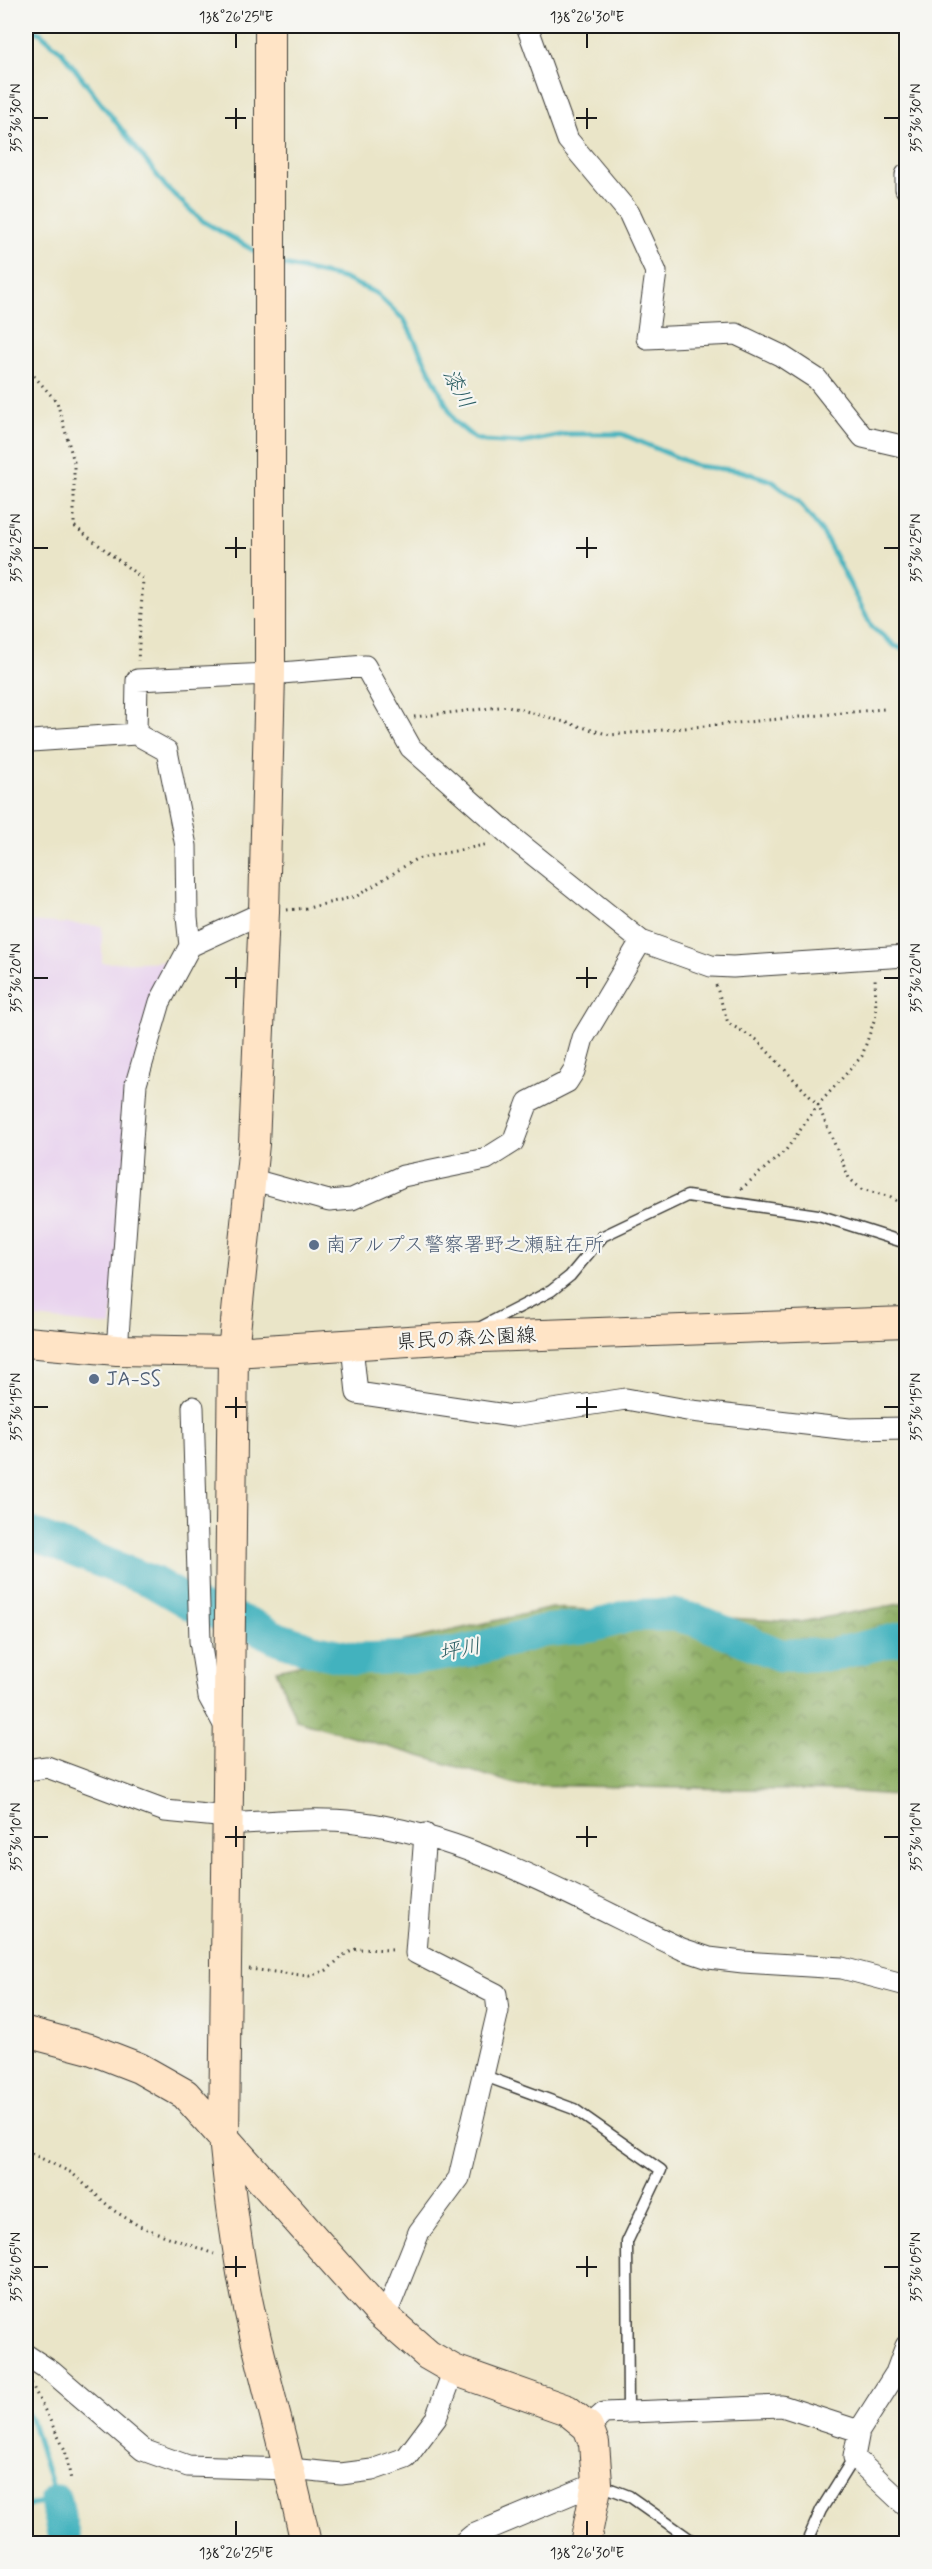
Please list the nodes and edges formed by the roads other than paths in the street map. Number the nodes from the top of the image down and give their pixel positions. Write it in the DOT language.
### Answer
graph roads {
  1 [pos="270,26"];
  2 [pos="527,26"];
  3 [pos="906,175"];
  4 [pos="906,189"];
  5 [pos="906,447"];
  6 [pos="270,674"];
  7 [pos="136,734"];
  8 [pos="26,739"];
  9 [pos="264,912"];
  10 [pos="641,941"];
  11 [pos="190,946"];
  12 [pos="906,956"];
  13 [pos="250,1179"];
  14 [pos="906,1243"];
  15 [pos="906,1322"];
  16 [pos="456,1338"];
  17 [pos="26,1342"];
  18 [pos="352,1346"];
  19 [pos="117,1350"];
  20 [pos="233,1352"];
  21 [pos="193,1407"];
  22 [pos="906,1428"];
  23 [pos="229,1733"];
  24 [pos="26,1770"];
  25 [pos="228,1820"];
  26 [pos="425,1834"];
  27 [pos="906,1985"];
  28 [pos="26,2032"];
  29 [pos="482,2075"];
  30 [pos="224,2138"];
  31 [pos="385,2317"];
  32 [pos="906,2346"];
  33 [pos="27,2356"];
  34 [pos="454,2370"];
  35 [pos="628,2411"];
  36 [pos="588,2427"];
  37 [pos="859,2431"];
  38 [pos="854,2457"];
  39 [pos="290,2469"];
  40 [pos="597,2483"];
  41 [pos="906,2506"];
  42 [pos="306,2544"];
  43 [pos="462,2544"];
  44 [pos="585,2544"];
  45 [pos="698,2544"];
  46 [pos="806,2544"];
  1 -- 6 [label="street"];
  2 -- 5 [label="street"];
  3 -- 4 [label="street"];
  6 -- 7 [label="street"];
  6 -- 9 [label="street"];
  6 -- 10 [label="street"];
  7 -- 8 [label="street"];
  7 -- 11 [label="street"];
  9 -- 11 [label="street"];
  9 -- 13 [label="street"];
  10 -- 12 [label="street"];
  10 -- 13 [label="street"];
  11 -- 19 [label="street"];
  13 -- 20 [label="street"];
  14 -- 16 [label="lane"];
  15 -- 16 [label="street, 県民の森公園線"];
  16 -- 18 [label="street, 県民の森公園線"];
  17 -- 19 [label="street, 県民の森公園線"];
  18 -- 20 [label="street, 県民の森公園線"];
  18 -- 22 [label="street"];
  19 -- 20 [label="street, 県民の森公園線"];
  20 -- 23 [label="street"];
  21 -- 23 [label="street"];
  23 -- 25 [label="street"];
  24 -- 25 [label="street"];
  25 -- 26 [label="street"];
  25 -- 30 [label="street"];
  26 -- 27 [label="street"];
  26 -- 29 [label="street"];
  28 -- 30 [label="street"];
  29 -- 31 [label="street"];
  29 -- 35 [label="lane"];
  30 -- 31 [label="street"];
  30 -- 39 [label="street"];
  31 -- 34 [label="street"];
  32 -- 37 [label="street"];
  33 -- 39 [label="street"];
  34 -- 36 [label="street"];
  34 -- 39 [label="street"];
  35 -- 36 [label="street"];
  35 -- 37 [label="street"];
  36 -- 40 [label="street"];
  37 -- 38 [label="street"];
  38 -- 41 [label="street"];
  38 -- 46 [label="lane"];
  39 -- 42 [label="street"];
  40 -- 43 [label="street"];
  40 -- 44 [label="street"];
  40 -- 45 [label="lane"];
}
